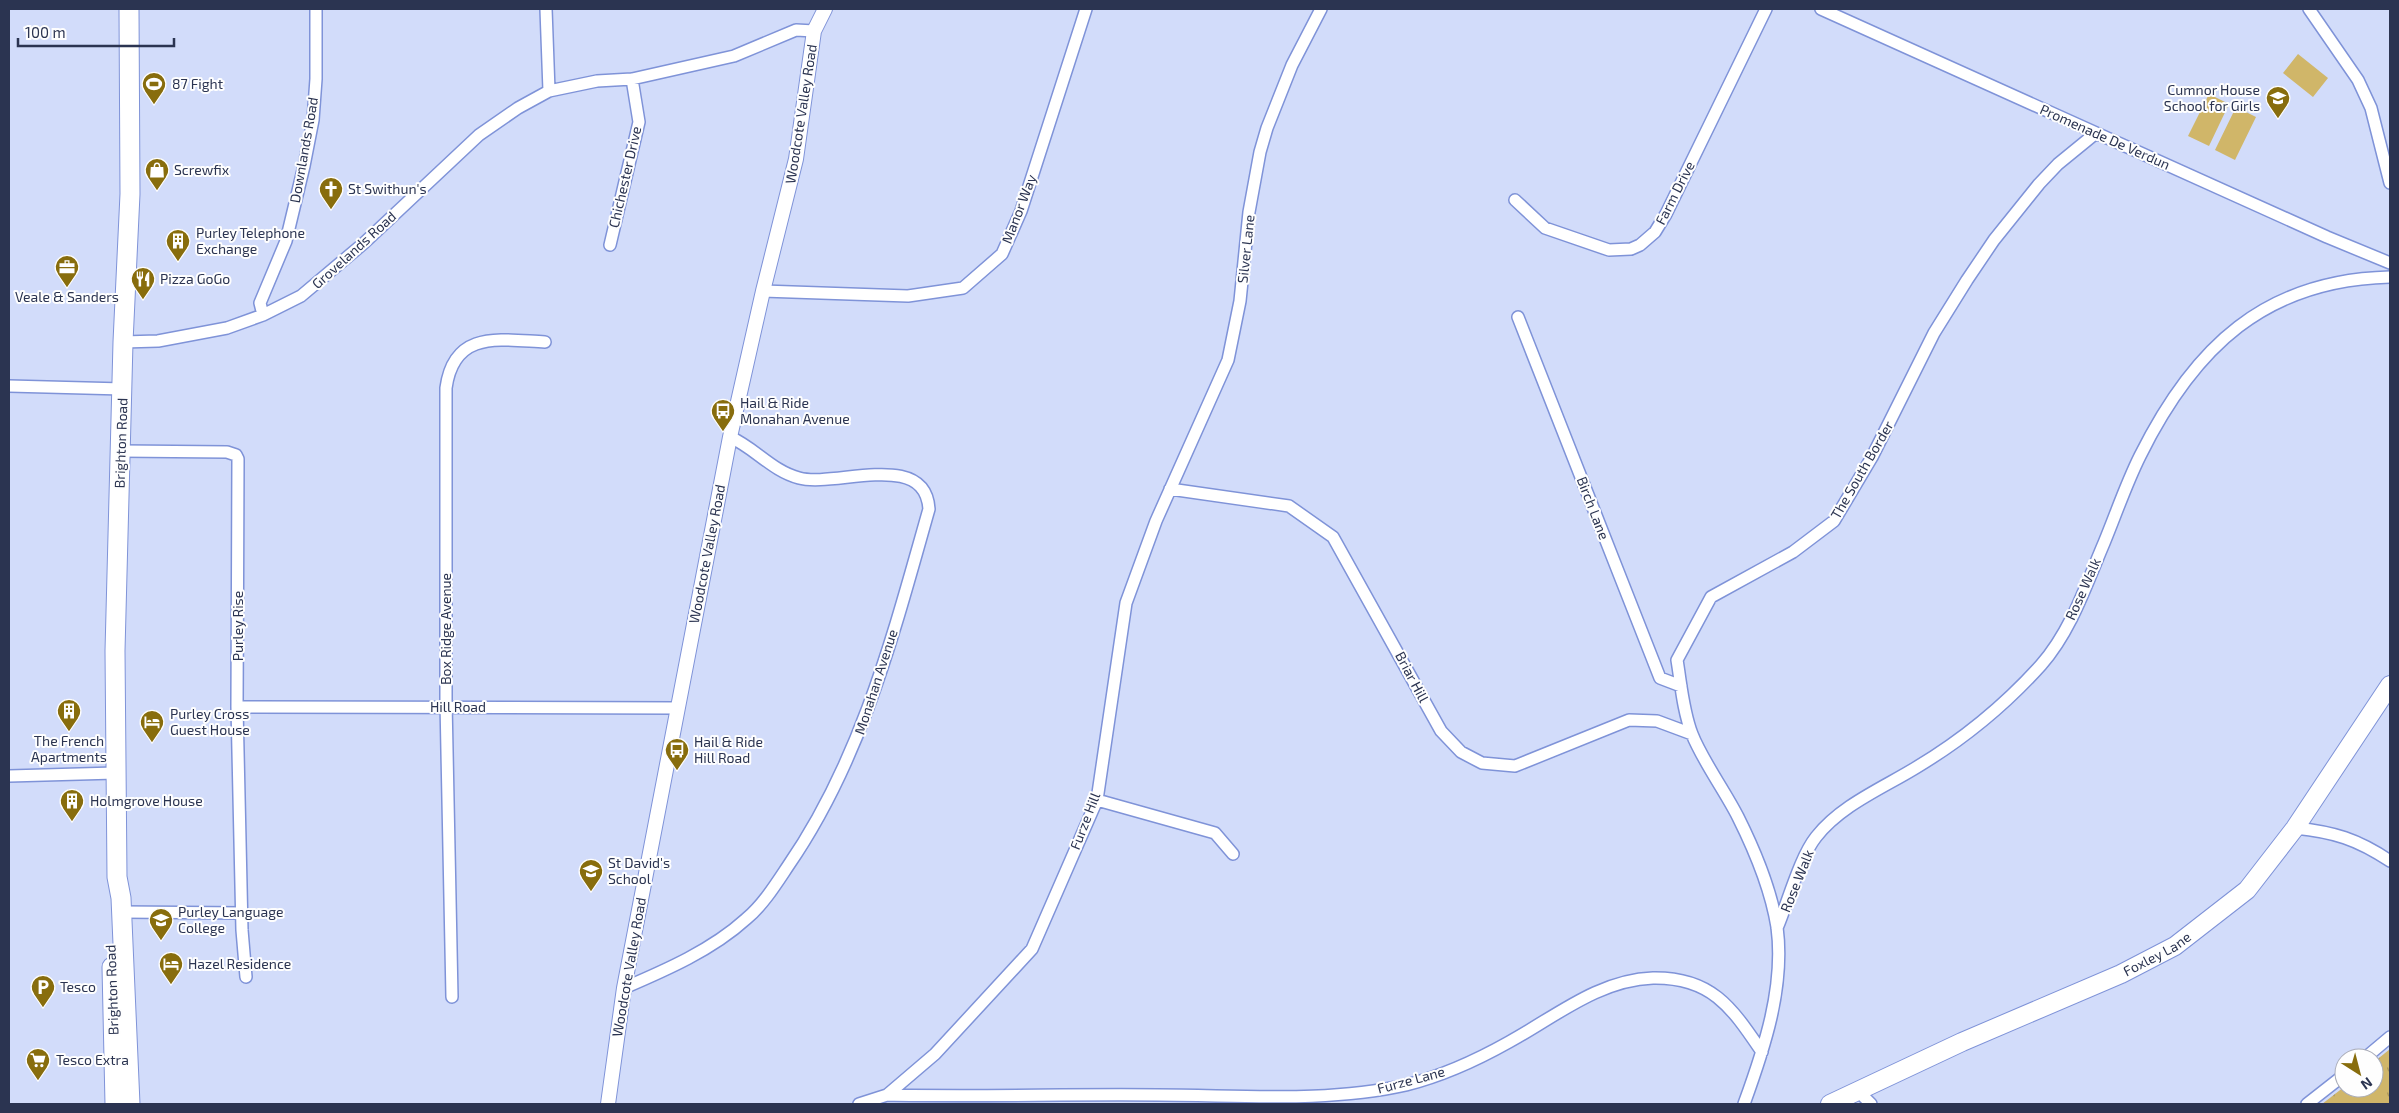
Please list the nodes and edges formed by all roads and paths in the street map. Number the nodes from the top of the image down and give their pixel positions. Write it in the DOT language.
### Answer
graph roads {
  1 [pos="129,9"];
  2 [pos="316,9"];
  3 [pos="546,9"];
  4 [pos="825,9"];
  5 [pos="1086,9"];
  6 [pos="1321,9"];
  7 [pos="1766,9"];
  8 [pos="1821,9"];
  9 [pos="2309,9"];
  10 [pos="814,31"];
  11 [pos="632,79"];
  12 [pos="549,91"];
  13 [pos="2096,133"];
  14 [pos="2390,183"];
  15 [pos="1515,200"];
  16 [pos="610,245"];
  17 [pos="2390,264"];
  18 [pos="2390,277"];
  19 [pos="763,290"];
  20 [pos="263,315"];
  21 [pos="1518,317"];
  22 [pos="123,342"];
  23 [pos="545,342"];
  24 [pos="9,386"];
  25 [pos="123,389"];
  26 [pos="730,437"];
  27 [pos="121,451"];
  28 [pos="1170,489"];
  29 [pos="2390,685"];
  30 [pos="1681,686"];
  31 [pos="237,707"];
  32 [pos="446,708"];
  33 [pos="678,708"];
  34 [pos="1692,734"];
  35 [pos="115,773"];
  36 [pos="9,776"];
  37 [pos="1097,800"];
  38 [pos="2295,828"];
  39 [pos="1233,854"];
  40 [pos="2390,861"];
  41 [pos="117,877"];
  42 [pos="122,912"];
  43 [pos="242,913"];
  44 [pos="1777,928"];
  45 [pos="246,977"];
  46 [pos="624,988"];
  47 [pos="452,997"];
  48 [pos="2390,1037"];
  49 [pos="2377,1048"];
  50 [pos="1762,1052"];
  51 [pos="2334,1084"];
  52 [pos="1858,1091"];
  53 [pos="887,1095"];
  54 [pos="115,1104"];
  55 [pos="130,1104"];
  56 [pos="608,1104"];
  57 [pos="859,1104"];
  58 [pos="1744,1104"];
  59 [pos="1830,1104"];
  60 [pos="1871,1104"];
  61 [pos="2307,1104"];
  1 -- 22 [label="highway, Brighton Road"];
  2 -- 20 [label="street, Downlands Road"];
  3 -- 12 [label="street"];
  4 -- 10 [label="street, Woodcote Valley Road"];
  5 -- 19 [label="street, Manor Way"];
  6 -- 28 [label="street, Silver Lane"];
  7 -- 15 [label="street, Farm Drive"];
  8 -- 13 [label="street, Promenade De Verdun"];
  9 -- 14 [label="street"];
  10 -- 11 [label="street, Grovelands Road"];
  10 -- 19 [label="street, Woodcote Valley Road"];
  11 -- 12 [label="street, Grovelands Road"];
  11 -- 16 [label="street, Chichester Drive"];
  12 -- 20 [label="street, Grovelands Road"];
  13 -- 17 [label="street, Promenade De Verdun"];
  13 -- 30 [label="street, The South Border"];
  18 -- 44 [label="street, Rose Walk"];
  19 -- 26 [label="street, Woodcote Valley Road"];
  20 -- 22 [label="street, Grovelands Road"];
  21 -- 30 [label="street, Birch Lane"];
  22 -- 25 [label="highway, Brighton Road"];
  23 -- 32 [label="street, Box Ridge Avenue"];
  24 -- 25 [label="street"];
  25 -- 27 [label="highway, Brighton Road"];
  26 -- 33 [label="street, Woodcote Valley Road"];
  26 -- 46 [label="street, Monahan Avenue"];
  27 -- 31 [label="street, Purley Rise"];
  27 -- 35 [label="highway, Brighton Road"];
  28 -- 34 [label="street, Briar Hill"];
  28 -- 37 [label="street, Furze Hill"];
  29 -- 38 [label="main road, Foxley Lane"];
  30 -- 34 [label="street, The South Border"];
  31 -- 32 [label="street, Hill Road"];
  31 -- 43 [label="street, Purley Rise"];
  32 -- 33 [label="street, Hill Road"];
  32 -- 47 [label="street, Box Ridge Avenue"];
  33 -- 46 [label="street, Woodcote Valley Road"];
  34 -- 44 [label="street, The South Border"];
  35 -- 36 [label="street"];
  35 -- 41 [label="highway, Brighton Road"];
  37 -- 39 [label="street"];
  37 -- 53 [label="street, Furze Hill"];
  38 -- 40 [label="street"];
  38 -- 52 [label="main road, Foxley Lane"];
  41 -- 42 [label="highway, Brighton Road"];
  41 -- 54 [label="highway, Brighton Road"];
  42 -- 43 [label="street"];
  42 -- 55 [label="highway, Brighton Road"];
  43 -- 45 [label="street, Purley Rise"];
  44 -- 50 [label="street, The South Border"];
  46 -- 56 [label="street, Woodcote Valley Road"];
  48 -- 49 [label="street"];
  50 -- 53 [label="street, Furze Lane"];
  50 -- 58 [label="street, The South Border"];
  51 -- 61 [label="street"];
  52 -- 59 [label="main road, Foxley Lane"];
  52 -- 60 [label="street"];
  53 -- 57 [label="street, Furze Lane"];
}
